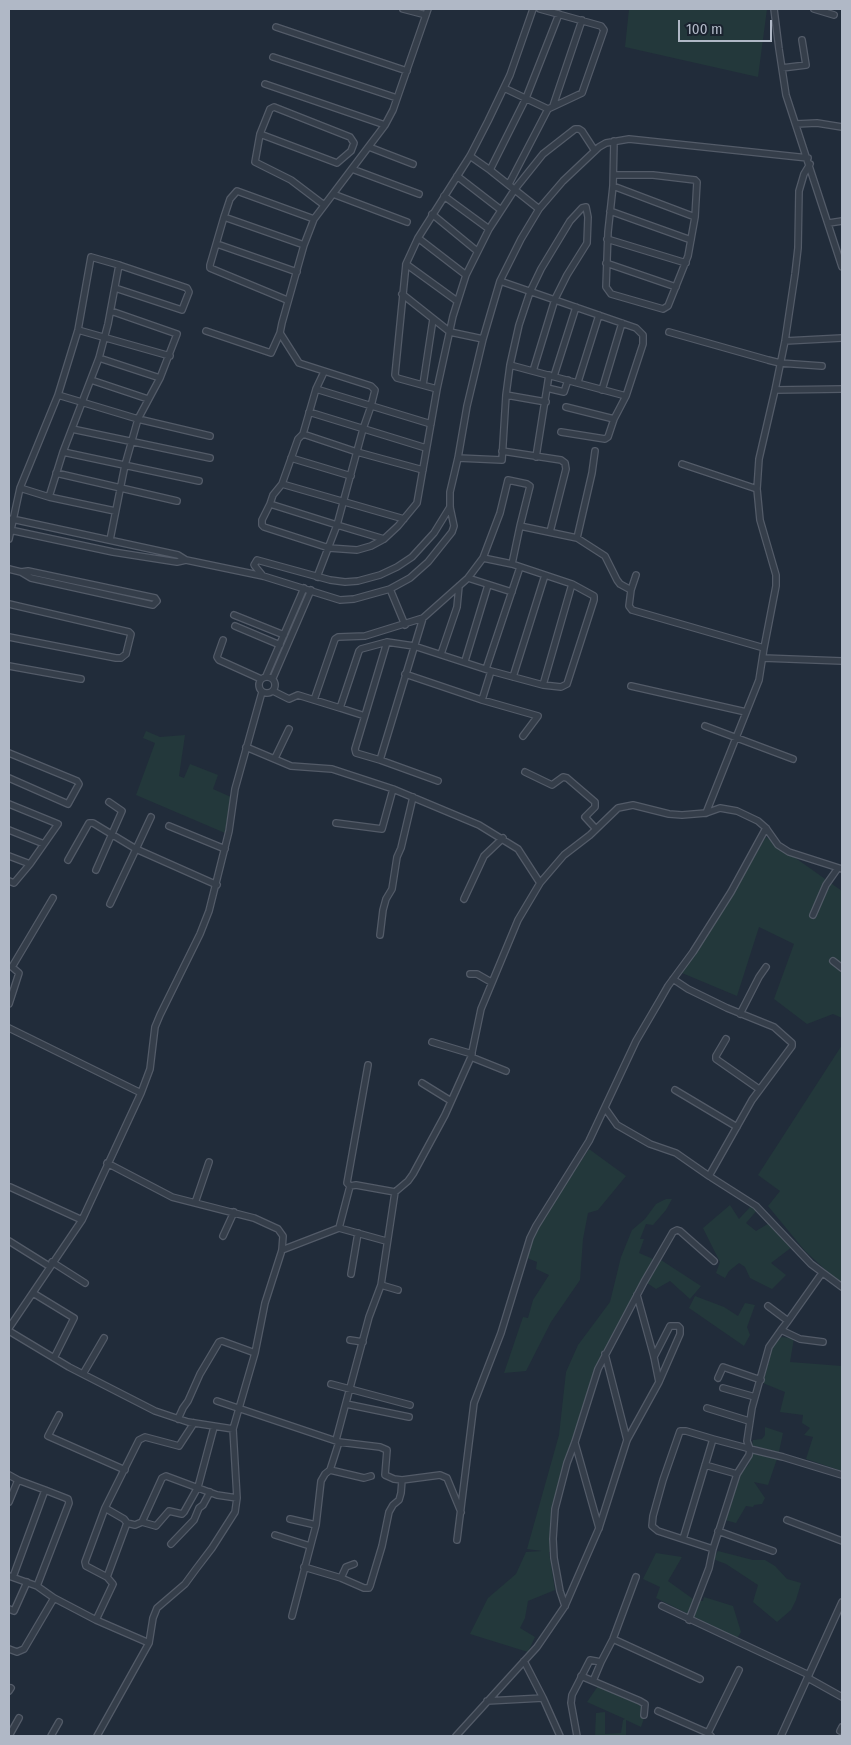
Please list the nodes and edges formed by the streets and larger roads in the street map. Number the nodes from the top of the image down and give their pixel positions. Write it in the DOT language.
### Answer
graph roads {
  1 [pos="403,9"];
  2 [pos="533,9"];
  3 [pos="540,9"];
  4 [pos="774,9"];
  5 [pos="814,9"];
  6 [pos="427,12"];
  7 [pos="558,14"];
  8 [pos="834,15"];
  9 [pos="582,20"];
  10 [pos="276,27"];
  11 [pos="802,40"];
  12 [pos="273,57"];
  13 [pos="782,68"];
  14 [pos="407,71"];
  15 [pos="265,84"];
  16 [pos="504,88"];
  17 [pos="397,98"];
  18 [pos="526,98"];
  19 [pos="550,107"];
  20 [pos="796,124"];
  21 [pos="385,125"];
  22 [pos="842,127"];
  23 [pos="260,134"];
  24 [pos="614,141"];
  25 [pos="368,147"];
  26 [pos="594,151"];
  27 [pos="470,156"];
  28 [pos="808,158"];
  29 [pos="413,164"];
  30 [pos="810,164"];
  31 [pos="352,169"];
  32 [pos="490,170"];
  33 [pos="614,175"];
  34 [pos="458,176"];
  35 [pos="509,184"];
  36 [pos="613,186"];
  37 [pos="514,189"];
  38 [pos="333,194"];
  39 [pos="419,194"];
  40 [pos="444,196"];
  41 [pos="324,205"];
  42 [pos="539,209"];
  43 [pos="501,210"];
  44 [pos="610,211"];
  45 [pos="432,214"];
  46 [pos="224,217"];
  47 [pos="695,217"];
  48 [pos="314,219"];
  49 [pos="842,221"];
  50 [pos="407,222"];
  51 [pos="829,223"];
  52 [pos="489,229"];
  53 [pos="418,238"];
  54 [pos="607,239"];
  55 [pos="691,240"];
  56 [pos="216,244"];
  57 [pos="304,245"];
  58 [pos="477,251"];
  59 [pos="606,263"];
  60 [pos="686,263"];
  61 [pos="406,264"];
  62 [pos="119,265"];
  63 [pos="842,266"];
  64 [pos="297,272"];
  65 [pos="466,275"];
  66 [pos="500,281"];
  67 [pos="676,287"];
  68 [pos="115,288"];
  69 [pos="530,292"];
  70 [pos="402,294"];
  71 [pos="287,300"];
  72 [pos="555,300"];
  73 [pos="457,301"];
  74 [pos="576,307"];
  75 [pos="111,311"];
  76 [pos="599,315"];
  77 [pos="433,320"];
  78 [pos="622,323"];
  79 [pos="78,330"];
  80 [pos="206,331"];
  81 [pos="450,332"];
  82 [pos="669,332"];
  83 [pos="280,333"];
  84 [pos="105,336"];
  85 [pos="842,338"];
  86 [pos="483,339"];
  87 [pos="785,341"];
  88 [pos="170,356"];
  89 [pos="99,358"];
  90 [pos="780,363"];
  91 [pos="510,366"];
  92 [pos="822,366"];
  93 [pos="532,371"];
  94 [pos="324,372"];
  95 [pos="552,376"];
  96 [pos="160,378"];
  97 [pos="91,380"];
  98 [pos="568,380"];
  99 [pos="578,382"];
  100 [pos="423,385"];
  101 [pos="547,388"];
  102 [pos="316,389"];
  103 [pos="437,389"];
  104 [pos="842,389"];
  105 [pos="602,390"];
  106 [pos="775,390"];
  107 [pos="58,395"];
  108 [pos="506,395"];
  109 [pos="626,396"];
  110 [pos="148,399"];
  111 [pos="546,402"];
  112 [pos="83,403"];
  113 [pos="371,406"];
  114 [pos="566,407"];
  115 [pos="309,412"];
  116 [pos="138,419"];
  117 [pos="614,419"];
  118 [pos="431,424"];
  119 [pos="72,429"];
  120 [pos="363,429"];
  121 [pos="561,432"];
  122 [pos="303,434"];
  123 [pos="210,436"];
  124 [pos="131,442"];
  125 [pos="426,448"];
  126 [pos="502,451"];
  127 [pos="595,451"];
  128 [pos="63,452"];
  129 [pos="357,452"];
  130 [pos="536,456"];
  131 [pos="210,458"];
  132 [pos="292,458"];
  133 [pos="458,458"];
  134 [pos="125,464"];
  135 [pos="682,464"];
  136 [pos="423,470"];
  137 [pos="56,473"];
  138 [pos="351,476"];
  139 [pos="199,481"];
  140 [pos="282,484"];
  141 [pos="20,488"];
  142 [pos="120,488"];
  143 [pos="757,489"];
  144 [pos="49,497"];
  145 [pos="177,501"];
  146 [pos="343,501"];
  147 [pos="270,504"];
  148 [pos="450,507"];
  149 [pos="115,511"];
  150 [pos="12,519"];
  151 [pos="404,519"];
  152 [pos="337,525"];
  153 [pos="520,526"];
  154 [pos="10,530"];
  155 [pos="550,532"];
  156 [pos="577,538"];
  157 [pos="9,539"];
  158 [pos="384,539"];
  159 [pos="110,540"];
  160 [pos="329,548"];
  161 [pos="483,558"];
  162 [pos="186,560"];
  163 [pos="512,564"];
  164 [pos="520,568"];
  165 [pos="9,569"];
  166 [pos="21,572"];
  167 [pos="545,575"];
  168 [pos="636,575"];
  169 [pos="263,576"];
  170 [pos="317,577"];
  171 [pos="468,578"];
  172 [pos="572,584"];
  173 [pos="488,585"];
  174 [pos="459,586"];
  175 [pos="304,588"];
  176 [pos="390,589"];
  177 [pos="311,590"];
  178 [pos="631,590"];
  179 [pos="512,592"];
  180 [pos="9,604"];
  181 [pos="234,615"];
  182 [pos="423,618"];
  183 [pos="405,624"];
  184 [pos="234,626"];
  185 [pos="284,635"];
  186 [pos="9,636"];
  187 [pos="223,640"];
  188 [pos="387,642"];
  189 [pos="280,645"];
  190 [pos="414,646"];
  191 [pos="764,648"];
  192 [pos="441,654"];
  193 [pos="763,658"];
  194 [pos="464,661"];
  195 [pos="842,661"];
  196 [pos="9,666"];
  197 [pos="489,670"];
  198 [pos="405,674"];
  199 [pos="267,677"];
  200 [pos="513,677"];
  201 [pos="81,679"];
  202 [pos="543,684"];
  203 [pos="631,686"];
  204 [pos="273,690"];
  205 [pos="262,692"];
  206 [pos="314,700"];
  207 [pos="482,700"];
  208 [pos="340,708"];
  209 [pos="746,712"];
  210 [pos="365,716"];
  211 [pos="705,726"];
  212 [pos="289,729"];
  213 [pos="522,736"];
  214 [pos="736,736"];
  215 [pos="246,747"];
  216 [pos="9,753"];
  217 [pos="275,758"];
  218 [pos="793,759"];
  219 [pos="380,760"];
  220 [pos="525,772"];
  221 [pos="9,778"];
  222 [pos="438,781"];
  223 [pos="393,789"];
  224 [pos="413,797"];
  225 [pos="109,802"];
  226 [pos="9,804"];
  227 [pos="706,812"];
  228 [pos="151,817"];
  229 [pos="336,823"];
  230 [pos="169,826"];
  231 [pos="766,828"];
  232 [pos="596,829"];
  233 [pos="9,830"];
  234 [pos="112,835"];
  235 [pos="503,838"];
  236 [pos="44,844"];
  237 [pos="136,849"];
  238 [pos="225,849"];
  239 [pos="9,856"];
  240 [pos="68,860"];
  241 [pos="30,864"];
  242 [pos="840,868"];
  243 [pos="96,870"];
  244 [pos="11,882"];
  245 [pos="540,883"];
  246 [pos="216,885"];
  247 [pos="9,890"];
  248 [pos="53,898"];
  249 [pos="464,899"];
  250 [pos="110,904"];
  251 [pos="813,915"];
  252 [pos="380,935"];
  253 [pos="833,961"];
  254 [pos="766,968"];
  255 [pos="842,968"];
  256 [pos="470,974"];
  257 [pos="673,979"];
  258 [pos="491,982"];
  259 [pos="9,1004"];
  260 [pos="740,1014"];
  261 [pos="9,1028"];
  262 [pos="726,1039"];
  263 [pos="432,1042"];
  264 [pos="471,1055"];
  265 [pos="368,1065"];
  266 [pos="506,1071"];
  267 [pos="422,1083"];
  268 [pos="759,1089"];
  269 [pos="675,1090"];
  270 [pos="141,1093"];
  271 [pos="451,1101"];
  272 [pos="605,1108"];
  273 [pos="737,1127"];
  274 [pos="209,1162"];
  275 [pos="107,1164"];
  276 [pos="709,1176"];
  277 [pos="350,1186"];
  278 [pos="10,1187"];
  279 [pos="395,1192"];
  280 [pos="195,1203"];
  281 [pos="234,1212"];
  282 [pos="82,1220"];
  283 [pos="339,1228"];
  284 [pos="358,1234"];
  285 [pos="223,1236"];
  286 [pos="9,1241"];
  287 [pos="386,1241"];
  288 [pos="282,1250"];
  289 [pos="714,1260"];
  290 [pos="51,1264"];
  291 [pos="822,1273"];
  292 [pos="351,1274"];
  293 [pos="85,1283"];
  294 [pos="381,1285"];
  295 [pos="842,1287"];
  296 [pos="398,1290"];
  297 [pos="33,1293"];
  298 [pos="637,1295"];
  299 [pos="768,1306"];
  300 [pos="788,1321"];
  301 [pos="9,1329"];
  302 [pos="781,1330"];
  303 [pos="104,1338"];
  304 [pos="350,1340"];
  305 [pos="363,1342"];
  306 [pos="823,1342"];
  307 [pos="254,1353"];
  308 [pos="604,1354"];
  309 [pos="654,1357"];
  310 [pos="54,1358"];
  311 [pos="83,1374"];
  312 [pos="718,1378"];
  313 [pos="760,1380"];
  314 [pos="659,1382"];
  315 [pos="331,1384"];
  316 [pos="723,1388"];
  317 [pos="349,1389"];
  318 [pos="756,1397"];
  319 [pos="216,1401"];
  320 [pos="346,1404"];
  321 [pos="410,1405"];
  322 [pos="238,1408"];
  323 [pos="707,1408"];
  324 [pos="59,1415"];
  325 [pos="409,1417"];
  326 [pos="178,1419"];
  327 [pos="749,1420"];
  328 [pos="194,1423"];
  329 [pos="214,1427"];
  330 [pos="233,1429"];
  331 [pos="713,1439"];
  332 [pos="626,1440"];
  333 [pos="337,1441"];
  334 [pos="575,1442"];
  335 [pos="752,1449"];
  336 [pos="705,1465"];
  337 [pos="125,1470"];
  338 [pos="330,1470"];
  339 [pos="737,1474"];
  340 [pos="9,1475"];
  341 [pos="842,1475"];
  342 [pos="371,1476"];
  343 [pos="18,1480"];
  344 [pos="402,1480"];
  345 [pos="198,1487"];
  346 [pos="45,1490"];
  347 [pos="210,1492"];
  348 [pos="10,1493"];
  349 [pos="237,1498"];
  350 [pos="9,1502"];
  351 [pos="105,1508"];
  352 [pos="462,1512"];
  353 [pos="290,1519"];
  354 [pos="787,1520"];
  355 [pos="142,1522"];
  356 [pos="127,1523"];
  357 [pos="316,1525"];
  358 [pos="599,1528"];
  359 [pos="718,1532"];
  360 [pos="275,1535"];
  361 [pos="683,1538"];
  362 [pos="457,1540"];
  363 [pos="842,1541"];
  364 [pos="171,1544"];
  365 [pos="310,1546"];
  366 [pos="713,1549"];
  367 [pos="773,1551"];
  368 [pos="354,1564"];
  369 [pos="304,1568"];
  370 [pos="11,1577"];
  371 [pos="107,1577"];
  372 [pos="636,1577"];
  373 [pos="341,1578"];
  374 [pos="28,1582"];
  375 [pos="37,1586"];
  376 [pos="54,1598"];
  377 [pos="842,1602"];
  378 [pos="565,1606"];
  379 [pos="662,1606"];
  380 [pos="9,1609"];
  381 [pos="292,1616"];
  382 [pos="96,1620"];
  383 [pos="689,1620"];
  384 [pos="613,1639"];
  385 [pos="149,1643"];
  386 [pos="9,1649"];
  387 [pos="524,1661"];
  388 [pos="601,1662"];
  389 [pos="739,1670"];
  390 [pos="581,1676"];
  391 [pos="809,1676"];
  392 [pos="700,1679"];
  393 [pos="593,1681"];
  394 [pos="842,1697"];
  395 [pos="543,1698"];
  396 [pos="487,1702"];
  397 [pos="658,1711"];
  398 [pos="644,1715"];
  399 [pos="19,1718"];
  400 [pos="59,1722"];
  401 [pos="710,1734"];
  402 [pos="783,1735"];
  403 [pos="9,1736"];
  404 [pos="51,1736"];
  405 [pos="97,1736"];
  406 [pos="456,1736"];
  407 [pos="560,1736"];
  408 [pos="577,1736"];
  1 -- 6 [label="street"];
  2 -- 16 [label="street"];
  3 -- 7 [label="street"];
  4 -- 13 [label="street"];
  5 -- 8 [label="street"];
  6 -- 14 [label="street"];
  7 -- 9 [label="street"];
  7 -- 18 [label="street"];
  9 -- 19 [label="street"];
  9 -- 19 [label="street"];
  10 -- 14 [label="street"];
  11 -- 13 [label="street"];
  12 -- 17 [label="street"];
  13 -- 20 [label="street"];
  14 -- 17 [label="street"];
  15 -- 21 [label="street"];
  16 -- 18 [label="street"];
  16 -- 27 [label="street"];
  17 -- 21 [label="street"];
  18 -- 19 [label="street"];
  18 -- 32 [label="street"];
  19 -- 35 [label="street"];
  20 -- 22 [label="street"];
  20 -- 28 [label="street"];
  21 -- 25 [label="street"];
  23 -- 23 [label="street"];
  23 -- 41 [label="street"];
  24 -- 26 [label="street"];
  24 -- 28 [label="street"];
  24 -- 33 [label="street"];
  25 -- 29 [label="street"];
  25 -- 31 [label="street"];
  26 -- 37 [label="street"];
  26 -- 42 [label="street"];
  27 -- 32 [label="street"];
  27 -- 34 [label="street"];
  28 -- 30 [label="street"];
  30 -- 51 [label="street"];
  30 -- 87 [label="street"];
  31 -- 38 [label="street"];
  31 -- 39 [label="street"];
  32 -- 35 [label="street"];
  33 -- 36 [label="street"];
  33 -- 47 [label="street"];
  34 -- 40 [label="street"];
  34 -- 43 [label="street"];
  35 -- 37 [label="street"];
  36 -- 44 [label="street"];
  36 -- 47 [label="street"];
  37 -- 42 [label="street"];
  37 -- 43 [label="street"];
  38 -- 41 [label="street"];
  38 -- 50 [label="street"];
  40 -- 45 [label="street"];
  40 -- 52 [label="street"];
  41 -- 48 [label="street"];
  42 -- 66 [label="street"];
  43 -- 52 [label="street"];
  44 -- 54 [label="street"];
  44 -- 55 [label="street"];
  45 -- 53 [label="street"];
  45 -- 58 [label="street"];
  46 -- 48 [label="street"];
  46 -- 56 [label="street"];
  46 -- 57 [label="street"];
  47 -- 55 [label="street"];
  48 -- 57 [label="street"];
  49 -- 51 [label="street"];
  51 -- 63 [label="street"];
  52 -- 58 [label="street"];
  53 -- 61 [label="street"];
  53 -- 65 [label="street"];
  54 -- 59 [label="street"];
  54 -- 60 [label="street"];
  55 -- 60 [label="street"];
  56 -- 64 [label="street"];
  56 -- 71 [label="street"];
  57 -- 64 [label="street"];
  58 -- 65 [label="street"];
  59 -- 67 [label="street"];
  59 -- 67 [label="street"];
  60 -- 67 [label="street"];
  61 -- 70 [label="street"];
  61 -- 73 [label="street"];
  62 -- 68 [label="street"];
  62 -- 68 [label="street"];
  62 -- 79 [label="street"];
  64 -- 71 [label="street"];
  65 -- 73 [label="street"];
  66 -- 69 [label="street"];
  66 -- 86 [label="street"];
  68 -- 75 [label="street"];
  69 -- 72 [label="street"];
  69 -- 72 [label="street"];
  69 -- 91 [label="street"];
  70 -- 77 [label="street"];
  70 -- 100 [label="street"];
  71 -- 83 [label="street"];
  72 -- 74 [label="street"];
  72 -- 93 [label="street"];
  73 -- 81 [label="street"];
  74 -- 76 [label="street"];
  74 -- 95 [label="street"];
  75 -- 84 [label="street"];
  75 -- 88 [label="street"];
  76 -- 78 [label="street"];
  76 -- 99 [label="street"];
  77 -- 81 [label="street"];
  77 -- 100 [label="street"];
  78 -- 105 [label="street"];
  78 -- 109 [label="street"];
  79 -- 84 [label="street"];
  79 -- 107 [label="street"];
  80 -- 83 [label="street"];
  81 -- 86 [label="street"];
  81 -- 103 [label="street"];
  82 -- 90 [label="street"];
  83 -- 94 [label="street"];
  84 -- 88 [label="street"];
  84 -- 89 [label="street"];
  85 -- 87 [label="street"];
  86 -- 133 [label="street"];
  87 -- 90 [label="street"];
  88 -- 96 [label="street"];
  89 -- 96 [label="street"];
  89 -- 97 [label="street"];
  90 -- 92 [label="street"];
  90 -- 106 [label="street"];
  91 -- 93 [label="street"];
  91 -- 108 [label="street"];
  93 -- 95 [label="street"];
  94 -- 102 [label="street"];
  94 -- 113 [label="street"];
  95 -- 98 [label="street"];
  95 -- 101 [label="street"];
  96 -- 110 [label="street"];
  97 -- 110 [label="street"];
  97 -- 112 [label="street"];
  98 -- 99 [label="street"];
  98 -- 101 [label="street"];
  99 -- 105 [label="street"];
  100 -- 103 [label="street"];
  101 -- 111 [label="street"];
  102 -- 113 [label="street"];
  102 -- 115 [label="street"];
  103 -- 118 [label="street"];
  104 -- 106 [label="street"];
  105 -- 109 [label="street"];
  106 -- 143 [label="street"];
  107 -- 112 [label="street"];
  107 -- 141 [label="street"];
  108 -- 111 [label="street"];
  108 -- 126 [label="street"];
  109 -- 117 [label="street"];
  110 -- 116 [label="street"];
  111 -- 130 [label="street"];
  112 -- 116 [label="street"];
  112 -- 119 [label="street"];
  113 -- 118 [label="street"];
  113 -- 120 [label="street"];
  114 -- 117 [label="street"];
  115 -- 120 [label="street"];
  115 -- 122 [label="street"];
  116 -- 123 [label="street"];
  116 -- 124 [label="street"];
  117 -- 121 [label="street"];
  118 -- 125 [label="street"];
  119 -- 124 [label="street"];
  119 -- 128 [label="street"];
  120 -- 125 [label="street"];
  120 -- 129 [label="street"];
  122 -- 129 [label="street"];
  122 -- 132 [label="street"];
  124 -- 131 [label="street"];
  124 -- 134 [label="street"];
  125 -- 136 [label="street"];
  126 -- 130 [label="street"];
  126 -- 133 [label="street"];
  127 -- 156 [label="street"];
  128 -- 134 [label="street"];
  128 -- 137 [label="street"];
  129 -- 136 [label="street"];
  129 -- 138 [label="street"];
  130 -- 155 [label="street"];
  132 -- 138 [label="street"];
  132 -- 140 [label="street"];
  133 -- 148 [label="street"];
  134 -- 139 [label="street"];
  134 -- 142 [label="street"];
  135 -- 143 [label="street"];
  136 -- 151 [label="street"];
  137 -- 142 [label="street"];
  137 -- 144 [label="street"];
  138 -- 146 [label="street"];
  140 -- 146 [label="street"];
  140 -- 147 [label="street"];
  141 -- 144 [label="street"];
  141 -- 150 [label="street"];
  142 -- 145 [label="street"];
  142 -- 149 [label="street"];
  143 -- 191 [label="street"];
  144 -- 149 [label="street"];
  146 -- 151 [label="street"];
  146 -- 152 [label="street"];
  147 -- 152 [label="street"];
  147 -- 160 [label="street"];
  148 -- 170 [label="street"];
  148 -- 176 [label="street"];
  149 -- 159 [label="street"];
  150 -- 154 [label="street"];
  150 -- 159 [label="street"];
  151 -- 158 [label="street"];
  152 -- 158 [label="street"];
  152 -- 160 [label="street"];
  153 -- 155 [label="street"];
  153 -- 161 [label="street"];
  153 -- 163 [label="street"];
  154 -- 157 [label="street"];
  154 -- 162 [label="street"];
  155 -- 156 [label="street"];
  156 -- 178 [label="street"];
  158 -- 160 [label="street"];
  159 -- 162 [label="street"];
  160 -- 170 [label="street"];
  161 -- 163 [label="street"];
  161 -- 171 [label="street"];
  162 -- 169 [label="street"];
  163 -- 164 [label="street"];
  164 -- 167 [label="street"];
  164 -- 179 [label="street"];
  165 -- 166 [label="street"];
  166 -- 166 [label="street"];
  167 -- 172 [label="street"];
  167 -- 200 [label="street"];
  168 -- 178 [label="street"];
  169 -- 170 [label="street"];
  169 -- 175 [label="street"];
  171 -- 173 [label="street"];
  171 -- 174 [label="street"];
  172 -- 202 [label="street"];
  172 -- 202 [label="street"];
  173 -- 179 [label="street"];
  173 -- 194 [label="street"];
  174 -- 182 [label="street"];
  174 -- 192 [label="street"];
  175 -- 177 [label="street"];
  175 -- 185 [label="street"];
  176 -- 177 [label="street"];
  176 -- 183 [label="street"];
  177 -- 199 [label="street"];
  178 -- 191 [label="street"];
  179 -- 197 [label="street"];
  180 -- 186 [label="street"];
  181 -- 185 [label="street"];
  182 -- 183 [label="street"];
  182 -- 190 [label="street"];
  183 -- 206 [label="street"];
  184 -- 189 [label="street"];
  185 -- 189 [label="street"];
  187 -- 199 [label="street"];
  188 -- 190 [label="street"];
  188 -- 208 [label="street"];
  188 -- 210 [label="street"];
  189 -- 199 [label="street"];
  190 -- 192 [label="street"];
  190 -- 198 [label="street"];
  191 -- 193 [label="street"];
  192 -- 194 [label="street"];
  193 -- 195 [label="street"];
  193 -- 209 [label="street"];
  194 -- 197 [label="street"];
  196 -- 201 [label="street"];
  197 -- 200 [label="street"];
  197 -- 207 [label="street"];
  198 -- 207 [label="street"];
  198 -- 219 [label="street"];
  199 -- 204 [label="street"];
  199 -- 205 [label="street"];
  200 -- 202 [label="street"];
  203 -- 209 [label="street"];
  204 -- 205 [label="street"];
  204 -- 206 [label="street"];
  205 -- 215 [label="street"];
  206 -- 208 [label="street"];
  207 -- 213 [label="street"];
  208 -- 210 [label="street"];
  209 -- 214 [label="street"];
  210 -- 219 [label="street"];
  211 -- 214 [label="street"];
  212 -- 217 [label="street"];
  214 -- 218 [label="street"];
  214 -- 227 [label="street"];
  215 -- 217 [label="street"];
  215 -- 238 [label="street"];
  216 -- 221 [label="street"];
  217 -- 223 [label="street"];
  219 -- 222 [label="street"];
  220 -- 232 [label="street"];
  223 -- 224 [label="street"];
  223 -- 229 [label="street"];
  224 -- 235 [label="street"];
  224 -- 252 [label="street"];
  225 -- 234 [label="street"];
  226 -- 236 [label="street"];
  227 -- 231 [label="street"];
  227 -- 232 [label="street"];
  228 -- 237 [label="street"];
  230 -- 238 [label="street"];
  231 -- 242 [label="street"];
  231 -- 257 [label="street"];
  232 -- 245 [label="street"];
  233 -- 236 [label="street"];
  234 -- 237 [label="street"];
  234 -- 240 [label="street"];
  234 -- 243 [label="street"];
  235 -- 245 [label="street"];
  235 -- 249 [label="street"];
  236 -- 241 [label="street"];
  237 -- 246 [label="street"];
  237 -- 250 [label="street"];
  238 -- 246 [label="street"];
  239 -- 241 [label="street"];
  241 -- 244 [label="street"];
  242 -- 251 [label="street"];
  244 -- 247 [label="street"];
  245 -- 258 [label="street"];
  246 -- 270 [label="street"];
  248 -- 259 [label="street"];
  253 -- 255 [label="street"];
  254 -- 260 [label="street"];
  256 -- 258 [label="street"];
  257 -- 260 [label="street"];
  257 -- 272 [label="street"];
  258 -- 264 [label="street"];
  260 -- 268 [label="street"];
  261 -- 270 [label="street"];
  262 -- 268 [label="street"];
  263 -- 264 [label="street"];
  264 -- 266 [label="street"];
  264 -- 271 [label="street"];
  265 -- 277 [label="street"];
  267 -- 271 [label="street"];
  268 -- 273 [label="street"];
  269 -- 273 [label="street"];
  270 -- 275 [label="street"];
  271 -- 279 [label="street"];
  272 -- 276 [label="street"];
  272 -- 352 [label="street"];
  273 -- 276 [label="street"];
  274 -- 280 [label="street"];
  275 -- 280 [label="street"];
  275 -- 282 [label="street"];
  276 -- 291 [label="street"];
  277 -- 279 [label="street"];
  277 -- 283 [label="street"];
  278 -- 282 [label="street"];
  279 -- 287 [label="street"];
  280 -- 281 [label="street"];
  281 -- 285 [label="street"];
  281 -- 288 [label="street"];
  282 -- 290 [label="street"];
  283 -- 284 [label="street"];
  283 -- 288 [label="street"];
  284 -- 287 [label="street"];
  284 -- 292 [label="street"];
  286 -- 290 [label="street"];
  287 -- 294 [label="street"];
  288 -- 307 [label="street"];
  289 -- 298 [label="street"];
  290 -- 293 [label="street"];
  290 -- 297 [label="street"];
  291 -- 295 [label="street"];
  291 -- 300 [label="street"];
  294 -- 296 [label="street"];
  294 -- 305 [label="street"];
  297 -- 301 [label="street"];
  297 -- 310 [label="street"];
  298 -- 308 [label="street"];
  298 -- 309 [label="street"];
  299 -- 300 [label="street"];
  300 -- 302 [label="street"];
  301 -- 310 [label="street"];
  302 -- 306 [label="street"];
  302 -- 313 [label="street"];
  303 -- 311 [label="street"];
  304 -- 305 [label="street"];
  305 -- 317 [label="street"];
  307 -- 322 [label="street"];
  307 -- 326 [label="street"];
  308 -- 332 [label="street"];
  308 -- 334 [label="street"];
  309 -- 314 [label="street"];
  309 -- 314 [label="street"];
  310 -- 311 [label="street"];
  311 -- 326 [label="street"];
  312 -- 313 [label="street"];
  313 -- 318 [label="street"];
  314 -- 332 [label="street"];
  315 -- 317 [label="street"];
  316 -- 318 [label="street"];
  317 -- 320 [label="street"];
  317 -- 321 [label="street"];
  318 -- 327 [label="street"];
  319 -- 322 [label="street"];
  320 -- 325 [label="street"];
  320 -- 333 [label="street"];
  322 -- 330 [label="street"];
  322 -- 333 [label="street"];
  323 -- 327 [label="street"];
  324 -- 337 [label="street"];
  326 -- 328 [label="street"];
  327 -- 335 [label="street"];
  328 -- 329 [label="street"];
  328 -- 337 [label="street"];
  329 -- 330 [label="street"];
  329 -- 345 [label="street"];
  330 -- 349 [label="street"];
  331 -- 335 [label="street"];
  331 -- 336 [label="street"];
  331 -- 361 [label="street"];
  332 -- 358 [label="street"];
  333 -- 338 [label="street"];
  333 -- 344 [label="street"];
  334 -- 358 [label="street"];
  334 -- 378 [label="street"];
  335 -- 339 [label="street"];
  335 -- 341 [label="street"];
  336 -- 339 [label="street"];
  336 -- 361 [label="street"];
  337 -- 351 [label="street"];
  338 -- 342 [label="street"];
  338 -- 357 [label="street"];
  339 -- 359 [label="street"];
  340 -- 343 [label="street"];
  343 -- 346 [label="street"];
  343 -- 348 [label="street"];
  344 -- 352 [label="street"];
  344 -- 373 [label="street"];
  345 -- 347 [label="street"];
  345 -- 355 [label="street"];
  345 -- 355 [label="street"];
  346 -- 370 [label="street"];
  346 -- 375 [label="street"];
  347 -- 349 [label="street"];
  347 -- 364 [label="street"];
  348 -- 350 [label="street"];
  349 -- 385 [label="street"];
  351 -- 356 [label="street"];
  351 -- 371 [label="street"];
  352 -- 362 [label="street"];
  353 -- 357 [label="street"];
  354 -- 363 [label="street"];
  355 -- 356 [label="street"];
  356 -- 371 [label="street"];
  357 -- 365 [label="street"];
  358 -- 378 [label="street"];
  359 -- 366 [label="street"];
  359 -- 367 [label="street"];
  360 -- 365 [label="street"];
  361 -- 366 [label="street"];
  365 -- 369 [label="street"];
  366 -- 383 [label="street"];
  368 -- 373 [label="street"];
  369 -- 373 [label="street"];
  369 -- 381 [label="street"];
  370 -- 374 [label="street"];
  371 -- 382 [label="street"];
  372 -- 384 [label="street"];
  374 -- 375 [label="street"];
  374 -- 380 [label="street"];
  375 -- 376 [label="street"];
  376 -- 382 [label="street"];
  376 -- 386 [label="street"];
  377 -- 391 [label="street"];
  378 -- 387 [label="street"];
  379 -- 383 [label="street"];
  382 -- 385 [label="street"];
  383 -- 391 [label="street"];
  384 -- 388 [label="street"];
  384 -- 392 [label="street"];
  385 -- 405 [label="street"];
  387 -- 395 [label="street"];
  387 -- 396 [label="street"];
  388 -- 390 [label="street"];
  388 -- 393 [label="street"];
  389 -- 401 [label="street"];
  390 -- 393 [label="street"];
  390 -- 408 [label="street"];
  391 -- 394 [label="street"];
  391 -- 402 [label="street"];
  393 -- 398 [label="street"];
  395 -- 396 [label="street"];
  395 -- 407 [label="street"];
  396 -- 406 [label="street"];
  397 -- 401 [label="street"];
  399 -- 403 [label="street"];
  400 -- 404 [label="street"];
}
